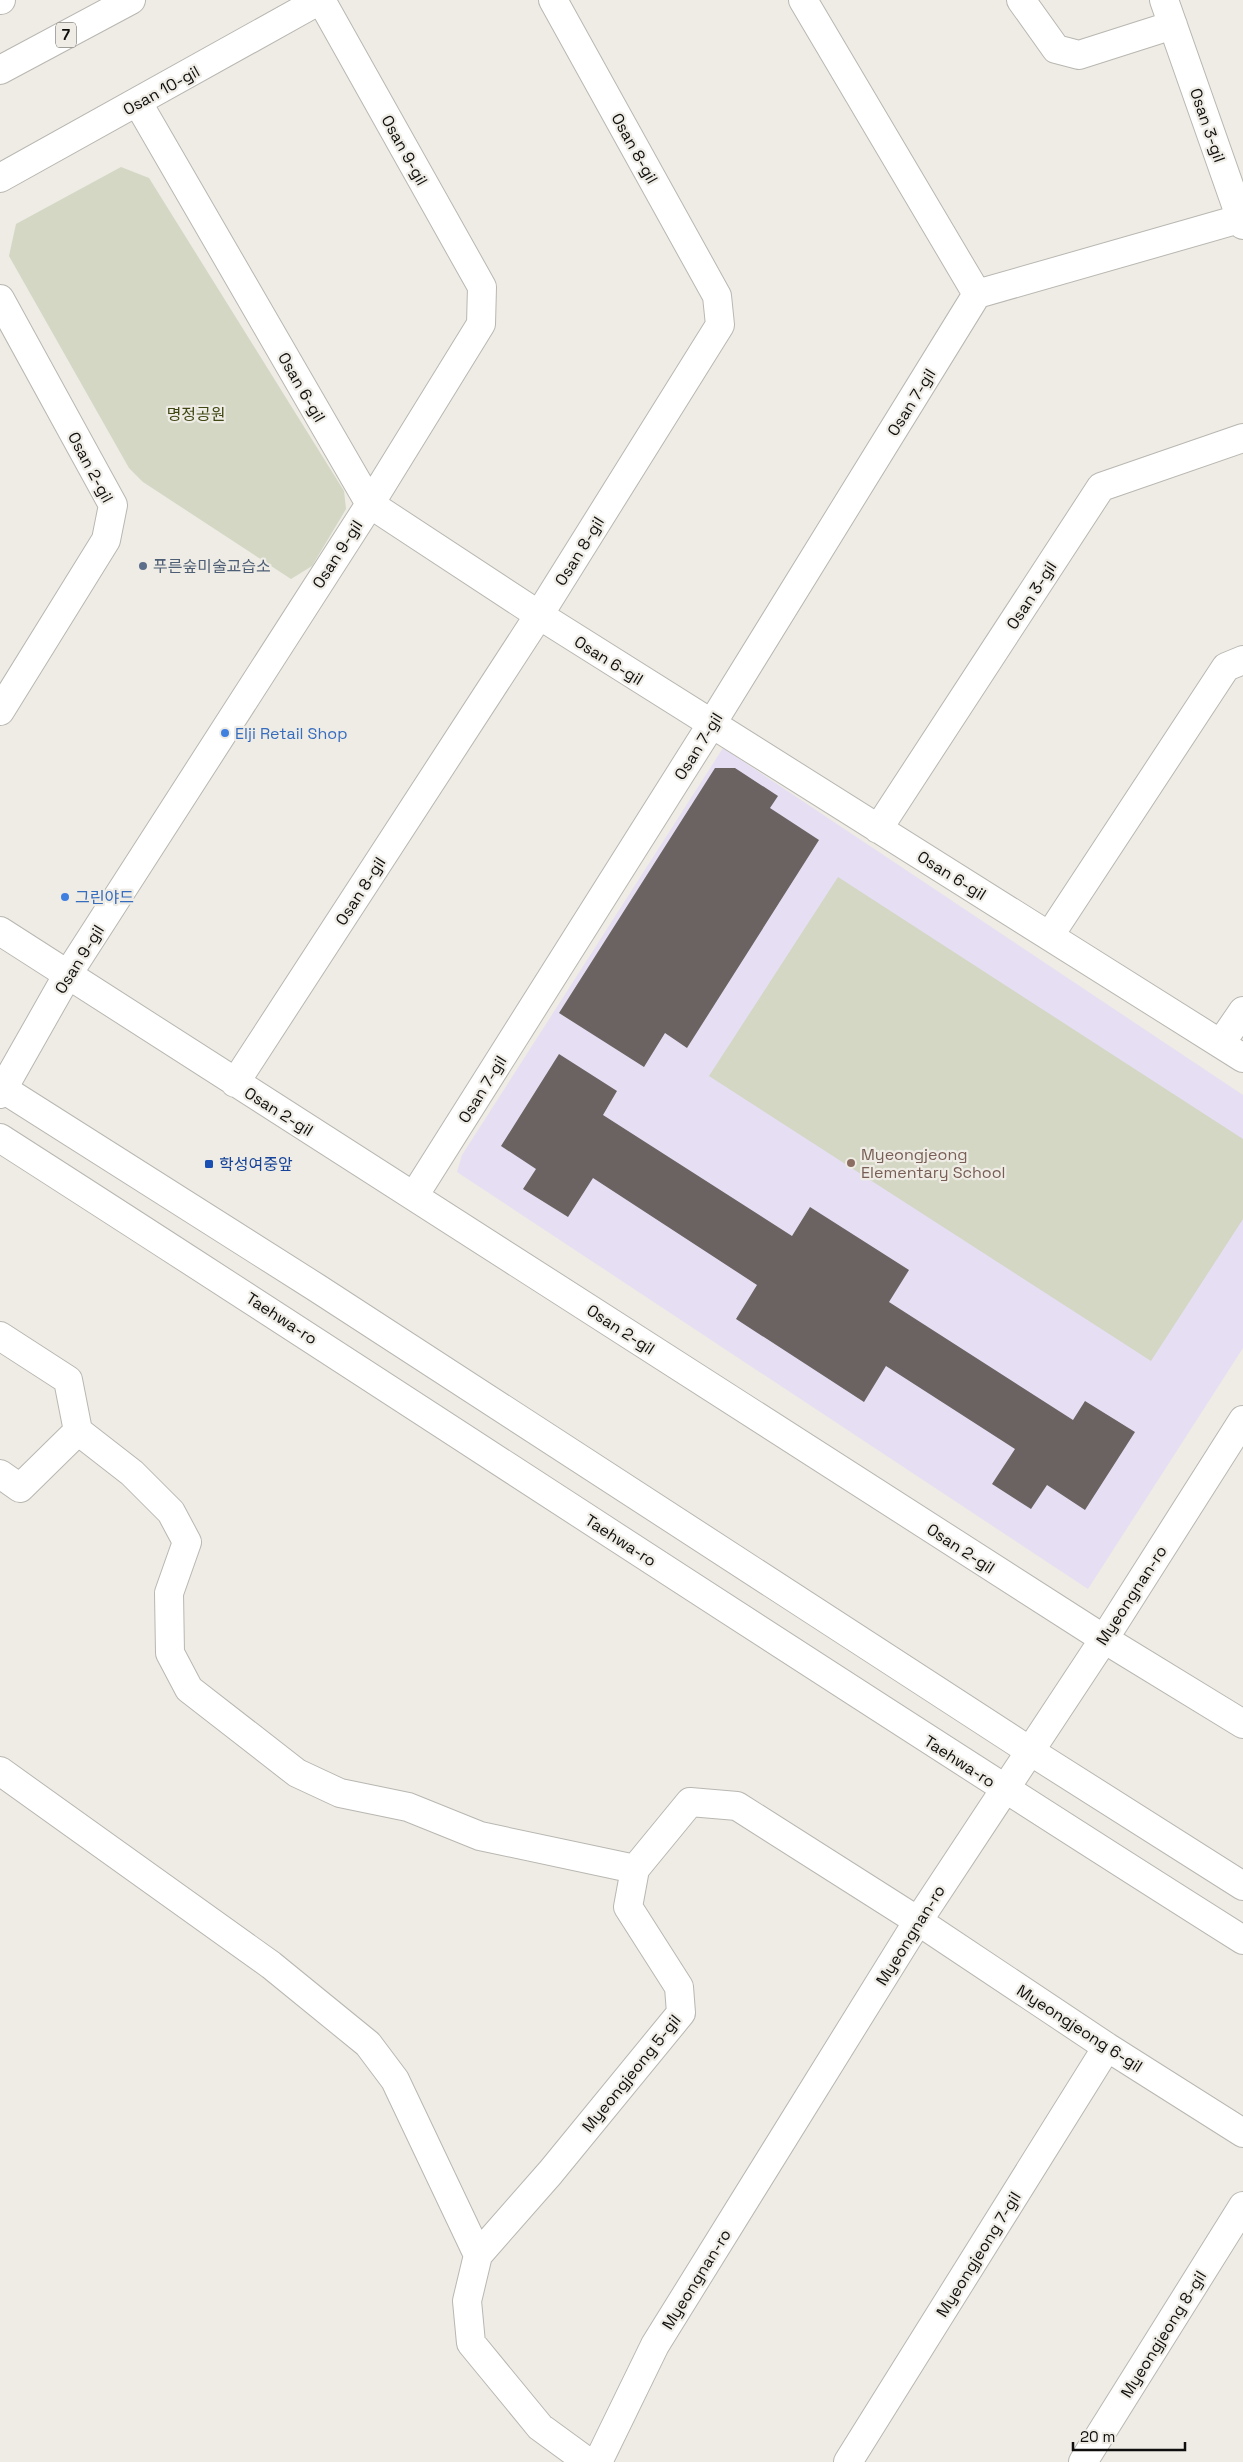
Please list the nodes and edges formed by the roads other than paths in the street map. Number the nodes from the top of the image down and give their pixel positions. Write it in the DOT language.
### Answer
graph roads {
  1 [pos="131,0"];
  2 [pos="321,0"];
  3 [pos="553,0"];
  4 [pos="803,0"];
  5 [pos="1021,0"];
  6 [pos="1164,0"];
  7 [pos="1172,25"];
  8 [pos="0,70"];
  9 [pos="138,103"];
  10 [pos="0,178"];
  11 [pos="1242,221"];
  12 [pos="977,294"];
  13 [pos="0,299"];
  14 [pos="1243,438"];
  15 [pos="370,504"];
  16 [pos="539,616"];
  17 [pos="1243,660"];
  18 [pos="0,711"];
  19 [pos="712,725"];
  20 [pos="878,829"];
  21 [pos="0,931"];
  22 [pos="1050,935"];
  23 [pos="68,974"];
  24 [pos="1243,1011"];
  25 [pos="1221,1043"];
  26 [pos="1243,1058"];
  27 [pos="235,1083"];
  28 [pos="1,1090"];
  29 [pos="0,1138"];
  30 [pos="414,1196"];
  31 [pos="0,1336"];
  32 [pos="1243,1420"];
  33 [pos="78,1431"];
  34 [pos="0,1474"];
  35 [pos="1104,1639"];
  36 [pos="1243,1724"];
  37 [pos="1030,1751"];
  38 [pos="0,1770"];
  39 [pos="1004,1790"];
  40 [pos="635,1869"];
  41 [pos="1243,1886"];
  42 [pos="918,1921"];
  43 [pos="1243,1940"];
  44 [pos="1107,2046"];
  45 [pos="1243,2133"];
  46 [pos="1243,2206"];
  47 [pos="478,2255"];
  48 [pos="588,2462"];
  49 [pos="598,2462"];
  50 [pos="848,2462"];
  51 [pos="1083,2462"];
  1 -- 8 [label="main road, 7"];
  2 -- 9 [label="main road, Osan 10-gil"];
  2 -- 15 [label="main road, Osan 9-gil"];
  3 -- 16 [label="main road, Osan 8-gil"];
  4 -- 12 [label="main road"];
  5 -- 7 [label="main road"];
  6 -- 7 [label="main road, Osan 3-gil"];
  7 -- 11 [label="main road, Osan 3-gil"];
  9 -- 10 [label="main road, Osan 10-gil"];
  9 -- 15 [label="main road, Osan 6-gil"];
  11 -- 12 [label="main road"];
  12 -- 19 [label="main road, Osan 7-gil"];
  13 -- 18 [label="main road, Osan 2-gil"];
  14 -- 20 [label="main road, Osan 3-gil"];
  15 -- 16 [label="main road, Osan 6-gil"];
  15 -- 23 [label="main road, Osan 9-gil"];
  16 -- 19 [label="main road, Osan 6-gil"];
  16 -- 27 [label="main road, Osan 8-gil"];
  17 -- 22 [label="main road"];
  19 -- 20 [label="main road, Osan 6-gil"];
  19 -- 30 [label="main road, Osan 7-gil"];
  20 -- 22 [label="main road, Osan 6-gil"];
  21 -- 23 [label="main road, Osan 2-gil"];
  22 -- 25 [label="main road, Osan 6-gil"];
  23 -- 27 [label="main road, Osan 2-gil"];
  23 -- 28 [label="main road, Osan 9-gil"];
  24 -- 25 [label="main road"];
  25 -- 26 [label="main road, Osan 6-gil"];
  27 -- 30 [label="main road, Osan 2-gil"];
  28 -- 37 [label="main road"];
  29 -- 39 [label="main road, Taehwa-ro"];
  30 -- 35 [label="main road, Osan 2-gil"];
  31 -- 33 [label="main road"];
  32 -- 35 [label="main road, Myeongnan-ro"];
  33 -- 34 [label="main road"];
  33 -- 40 [label="main road"];
  35 -- 36 [label="main road, Osan 2-gil"];
  35 -- 37 [label="main road, Myeongnan-ro"];
  37 -- 39 [label="main road, Myeongnan-ro"];
  37 -- 41 [label="main road"];
  38 -- 47 [label="main road"];
  39 -- 42 [label="main road, Myeongnan-ro"];
  39 -- 43 [label="main road, Taehwa-ro"];
  40 -- 42 [label="main road, Myeongjeong 5-gil"];
  40 -- 47 [label="main road, Myeongjeong 5-gil"];
  42 -- 44 [label="main road, Myeongjeong 6-gil"];
  42 -- 49 [label="main road, Myeongnan-ro"];
  44 -- 45 [label="main road, Myeongjeong 6-gil"];
  44 -- 50 [label="main road, Myeongjeong 7-gil"];
  46 -- 51 [label="main road, Myeongjeong 8-gil"];
  47 -- 48 [label="main road, Myeongjeong 5-gil"];
}
